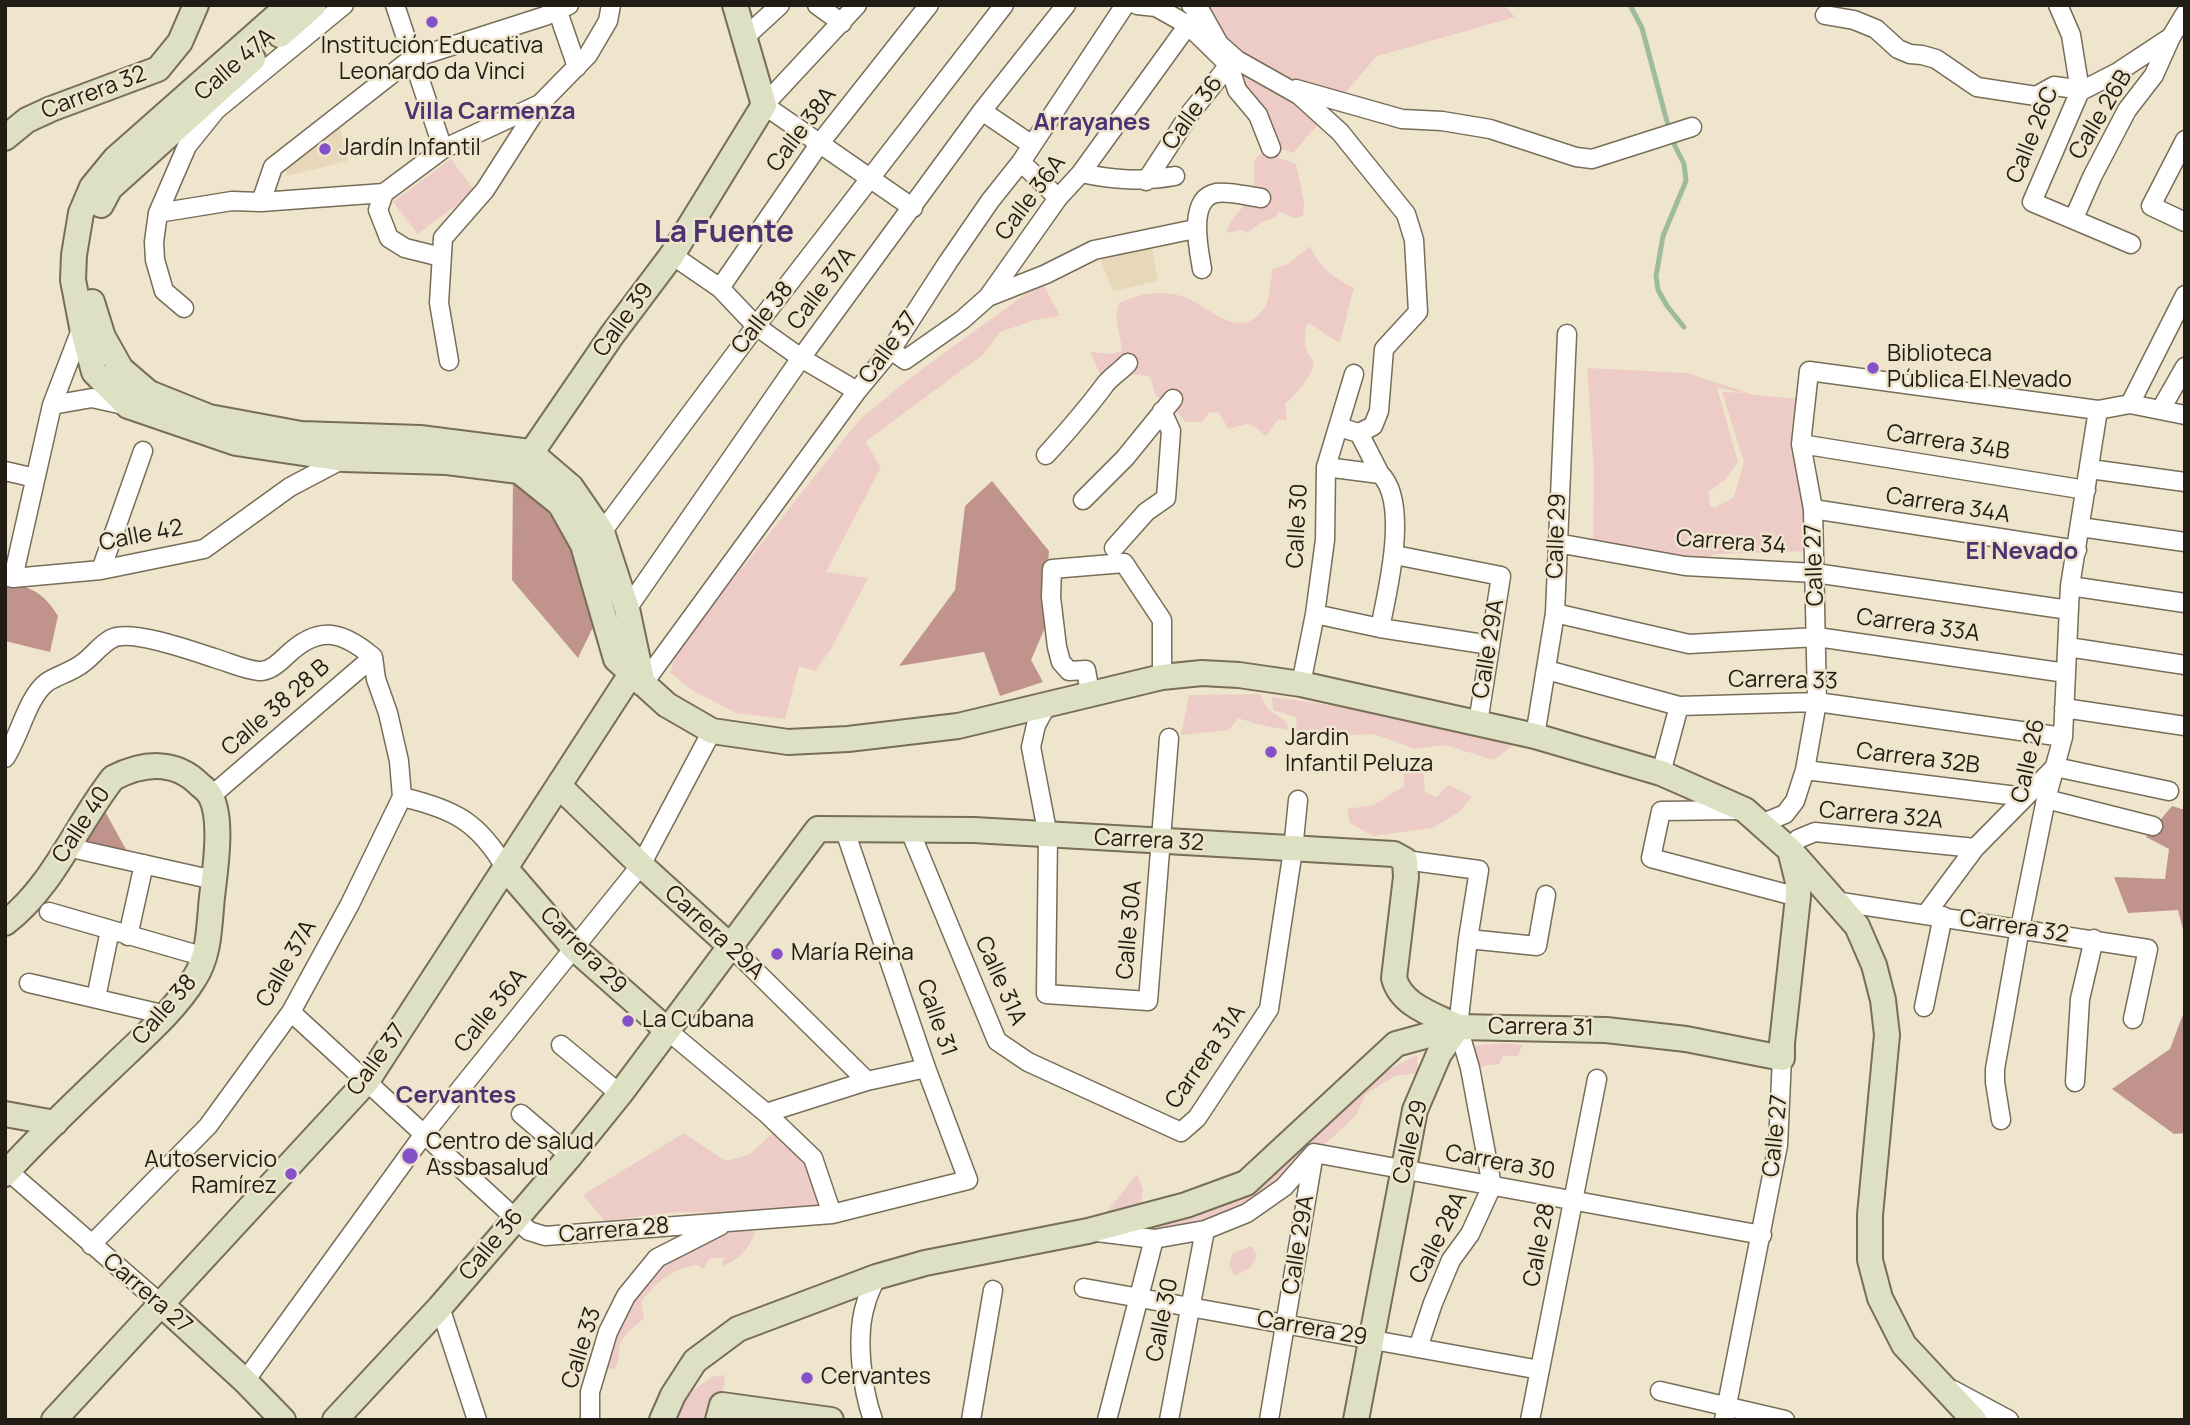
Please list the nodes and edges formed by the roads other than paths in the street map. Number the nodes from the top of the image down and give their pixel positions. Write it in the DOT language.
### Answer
graph roads {
  1 [pos="196,5"];
  2 [pos="289,5"];
  3 [pos="314,5"];
  4 [pos="344,5"];
  5 [pos="395,5"];
  6 [pos="611,5"];
  7 [pos="735,5"];
  8 [pos="780,5"];
  9 [pos="817,5"];
  10 [pos="857,5"];
  11 [pos="929,5"];
  12 [pos="1003,5"];
  13 [pos="1066,5"];
  14 [pos="1125,5"];
  15 [pos="1137,5"];
  16 [pos="2058,5"];
  17 [pos="1196,8"];
  18 [pos="553,10"];
  19 [pos="2185,14"];
  20 [pos="1825,15"];
  21 [pos="842,23"];
  22 [pos="1188,25"];
  23 [pos="2171,37"];
  24 [pos="743,39"];
  25 [pos="1219,44"];
  26 [pos="411,58"];
  27 [pos="1229,65"];
  28 [pos="577,67"];
  29 [pos="1286,86"];
  30 [pos="2080,91"];
  31 [pos="540,104"];
  32 [pos="764,104"];
  33 [pos="982,111"];
  34 [pos="1692,127"];
  35 [pos="5,138"];
  36 [pos="2185,140"];
  37 [pos="820,143"];
  38 [pos="1032,145"];
  39 [pos="1271,148"];
  40 [pos="443,149"];
  41 [pos="1021,162"];
  42 [pos="1081,173"];
  43 [pos="1175,176"];
  44 [pos="871,179"];
  45 [pos="1146,181"];
  46 [pos="384,193"];
  47 [pos="1058,198"];
  48 [pos="1261,198"];
  49 [pos="261,202"];
  50 [pos="913,208"];
  51 [pos="158,213"];
  52 [pos="2074,218"];
  53 [pos="2185,222"];
  54 [pos="1195,229"];
  55 [pos="2131,244"];
  56 [pos="672,255"];
  57 [pos="441,257"];
  58 [pos="1202,269"];
  59 [pos="719,288"];
  60 [pos="2185,295"];
  61 [pos="988,297"];
  62 [pos="184,308"];
  63 [pos="756,326"];
  64 [pos="82,327"];
  65 [pos="1567,334"];
  66 [pos="898,355"];
  67 [pos="801,358"];
  68 [pos="449,361"];
  69 [pos="1128,363"];
  70 [pos="2185,367"];
  71 [pos="1353,374"];
  72 [pos="856,391"];
  73 [pos="2130,404"];
  74 [pos="52,405"];
  75 [pos="128,406"];
  76 [pos="2161,409"];
  77 [pos="2098,410"];
  78 [pos="2185,415"];
  79 [pos="1338,427"];
  80 [pos="1359,433"];
  81 [pos="1801,444"];
  82 [pos="144,452"];
  83 [pos="1046,455"];
  84 [pos="343,459"];
  85 [pos="525,461"];
  86 [pos="1326,467"];
  87 [pos="2090,469"];
  88 [pos="5,471"];
  89 [pos="1380,474"];
  90 [pos="35,478"];
  91 [pos="2185,482"];
  92 [pos="2086,490"];
  93 [pos="1083,500"];
  94 [pos="1813,509"];
  95 [pos="2080,527"];
  96 [pos="602,532"];
  97 [pos="2185,542"];
  98 [pos="1557,543"];
  99 [pos="1114,548"];
  100 [pos="2077,550"];
  101 [pos="1395,555"];
  102 [pos="100,570"];
  103 [pos="1815,573"];
  104 [pos="9,577"];
  105 [pos="2070,586"];
  106 [pos="2185,603"];
  107 [pos="627,609"];
  108 [pos="2069,610"];
  109 [pos="1555,613"];
  110 [pos="1315,614"];
  111 [pos="1380,628"];
  112 [pos="1817,637"];
  113 [pos="1490,645"];
  114 [pos="2068,647"];
  115 [pos="373,656"];
  116 [pos="2185,665"];
  117 [pos="1547,670"];
  118 [pos="637,671"];
  119 [pos="2066,673"];
  120 [pos="1162,677"];
  121 [pos="1301,684"];
  122 [pos="1090,693"];
  123 [pos="1817,702"];
  124 [pos="1048,703"];
  125 [pos="1679,706"];
  126 [pos="2064,708"];
  127 [pos="1478,723"];
  128 [pos="2185,726"];
  129 [pos="712,731"];
  130 [pos="1535,736"];
  131 [pos="2063,737"];
  132 [pos="1169,738"];
  133 [pos="5,758"];
  134 [pos="2055,767"];
  135 [pos="1805,770"];
  136 [pos="1661,773"];
  137 [pos="559,786"];
  138 [pos="2169,791"];
  139 [pos="211,796"];
  140 [pos="402,797"];
  141 [pos="2025,797"];
  142 [pos="2046,799"];
  143 [pos="1298,800"];
  144 [pos="1754,817"];
  145 [pos="2153,827"];
  146 [pos="818,829"];
  147 [pos="845,831"];
  148 [pos="910,831"];
  149 [pos="1048,836"];
  150 [pos="1162,841"];
  151 [pos="67,847"];
  152 [pos="1975,848"];
  153 [pos="1293,850"];
  154 [pos="1790,850"];
  155 [pos="1405,860"];
  156 [pos="144,864"];
  157 [pos="641,865"];
  158 [pos="506,869"];
  159 [pos="1479,870"];
  160 [pos="214,880"];
  161 [pos="1546,895"];
  162 [pos="1798,897"];
  163 [pos="1834,901"];
  164 [pos="1880,909"];
  165 [pos="49,912"];
  166 [pos="1934,915"];
  167 [pos="5,923"];
  168 [pos="1857,926"];
  169 [pos="2020,928"];
  170 [pos="110,930"];
  171 [pos="128,936"];
  172 [pos="1468,939"];
  173 [pos="2094,939"];
  174 [pos="730,946"];
  175 [pos="574,948"];
  176 [pos="205,957"];
  177 [pos="29,983"];
  178 [pos="96,998"];
  179 [pos="1924,1007"];
  180 [pos="291,1012"];
  181 [pos="166,1015"];
  182 [pos="2133,1019"];
  183 [pos="1458,1027"];
  184 [pos="667,1030"];
  185 [pos="561,1045"];
  186 [pos="1783,1058"];
  187 [pos="926,1068"];
  188 [pos="1597,1079"];
  189 [pos="367,1081"];
  190 [pos="867,1082"];
  191 [pos="2075,1082"];
  192 [pos="620,1094"];
  193 [pos="766,1113"];
  194 [pos="5,1114"];
  195 [pos="520,1114"];
  196 [pos="2001,1121"];
  197 [pos="55,1123"];
  198 [pos="1181,1132"];
  199 [pos="424,1133"];
  200 [pos="1314,1153"];
  201 [pos="570,1156"];
  202 [pos="1403,1170"];
  203 [pos="6,1173"];
  204 [pos="1492,1186"];
  205 [pos="1573,1201"];
  206 [pos="832,1214"];
  207 [pos="515,1217"];
  208 [pos="729,1221"];
  209 [pos="1205,1230"];
  210 [pos="1088,1231"];
  211 [pos="1762,1235"];
  212 [pos="1154,1239"];
  213 [pos="92,1245"];
  214 [pos="877,1277"];
  215 [pos="1084,1288"];
  216 [pos="993,1290"];
  217 [pos="1139,1298"];
  218 [pos="161,1304"];
  219 [pos="440,1307"];
  220 [pos="1190,1307"];
  221 [pos="1286,1325"];
  222 [pos="1371,1340"];
  223 [pos="1418,1348"];
  224 [pos="1540,1370"];
  225 [pos="245,1381"];
  226 [pos="1941,1384"];
  227 [pos="1660,1391"];
  228 [pos="1725,1413"];
  229 [pos="54,1420"];
  230 [pos="284,1420"];
  231 [pos="335,1420"];
  232 [pos="477,1420"];
  233 [pos="590,1420"];
  234 [pos="662,1420"];
  235 [pos="718,1420"];
  236 [pos="831,1420"];
  237 [pos="873,1420"];
  238 [pos="971,1420"];
  239 [pos="1107,1420"];
  240 [pos="1169,1420"];
  241 [pos="1269,1420"];
  242 [pos="1356,1420"];
  243 [pos="1530,1420"];
  244 [pos="1785,1420"];
  245 [pos="1974,1420"];
  246 [pos="2009,1420"];
  1 -- 35 [label="street, Carrera 32"];
  2 -- 64 [label="street"];
  3 -- 85 [label="street"];
  4 -- 51 [label="street, Calle 47A"];
  5 -- 26 [label="street"];
  6 -- 28 [label="street"];
  7 -- 24 [label="street"];
  8 -- 24 [label="street"];
  9 -- 21 [label="street"];
  10 -- 21 [label="street, Calle 39"];
  11 -- 37 [label="street, Calle 38A"];
  12 -- 44 [label="street, Calle 38"];
  13 -- 33 [label="street, Calle 37A"];
  14 -- 38 [label="street, Calle 37"];
  15 -- 22 [label="street"];
  16 -- 30 [label="street, Calle 26C"];
  17 -- 22 [label="street, Calle 36A"];
  17 -- 25 [label="street, Calle 36"];
  18 -- 26 [label="street"];
  18 -- 28 [label="street"];
  19 -- 23 [label="street, Calle 26B"];
  20 -- 30 [label="street"];
  21 -- 32 [label="street, Calle 39"];
  22 -- 27 [label="street"];
  22 -- 42 [label="street, Calle 36A"];
  23 -- 30 [label="street"];
  23 -- 52 [label="street, Calle 26B"];
  24 -- 32 [label="street"];
  25 -- 27 [label="street, Calle 36"];
  25 -- 29 [label="street"];
  26 -- 40 [label="street"];
  26 -- 49 [label="street"];
  27 -- 39 [label="street"];
  27 -- 45 [label="street, Calle 36"];
  28 -- 31 [label="street"];
  29 -- 34 [label="street"];
  29 -- 80 [label="street"];
  30 -- 52 [label="street, Calle 26C"];
  31 -- 40 [label="street"];
  31 -- 57 [label="street"];
  32 -- 37 [label="street"];
  32 -- 56 [label="street, Calle 39"];
  33 -- 38 [label="street"];
  33 -- 50 [label="street, Calle 37A"];
  36 -- 53 [label="street"];
  37 -- 44 [label="street"];
  37 -- 59 [label="street, Calle 38A"];
  38 -- 41 [label="street, Calle 37"];
  40 -- 46 [label="street"];
  41 -- 47 [label="street"];
  41 -- 66 [label="street, Calle 37"];
  42 -- 45 [label="street"];
  42 -- 47 [label="street, Calle 36A"];
  43 -- 45 [label="street"];
  44 -- 50 [label="street"];
  44 -- 63 [label="street, Calle 38"];
  46 -- 49 [label="street"];
  46 -- 57 [label="street"];
  47 -- 61 [label="street, Calle 36A"];
  48 -- 54 [label="street"];
  49 -- 51 [label="street"];
  50 -- 67 [label="street, Calle 37A"];
  51 -- 62 [label="street"];
  52 -- 55 [label="street"];
  54 -- 58 [label="street"];
  54 -- 61 [label="street"];
  56 -- 59 [label="street"];
  56 -- 85 [label="street, Calle 39"];
  57 -- 68 [label="street"];
  59 -- 63 [label="street"];
  60 -- 73 [label="street"];
  61 -- 66 [label="street, Calle 36A"];
  63 -- 67 [label="street"];
  63 -- 96 [label="street, Calle 38"];
  64 -- 74 [label="street"];
  64 -- 75 [label="street"];
  65 -- 98 [label="street, Calle 29"];
  66 -- 72 [label="street, Calle 37"];
  67 -- 72 [label="street"];
  67 -- 107 [label="street, Calle 37A"];
  69 -- 83 [label="street"];
  70 -- 76 [label="street"];
  71 -- 79 [label="street, Calle 30"];
  72 -- 118 [label="street, Calle 37"];
  73 -- 76 [label="street"];
  73 -- 77 [label="street"];
  74 -- 75 [label="street"];
  74 -- 90 [label="street"];
  75 -- 84 [label="street"];
  76 -- 78 [label="street"];
  77 -- 81 [label="street, Calle 27"];
  77 -- 87 [label="street, Calle 26"];
  79 -- 80 [label="street"];
  79 -- 86 [label="street, Calle 30"];
  80 -- 89 [label="street"];
  81 -- 92 [label="street, Carrera 34B"];
  81 -- 94 [label="street, Calle 27"];
  82 -- 102 [label="street"];
  84 -- 85 [label="street"];
  84 -- 102 [label="street, Calle 42"];
  85 -- 96 [label="street"];
  85 -- 118 [label="street"];
  86 -- 89 [label="street"];
  86 -- 110 [label="street, Calle 30"];
  87 -- 91 [label="street"];
  87 -- 92 [label="street, Calle 26"];
  88 -- 90 [label="street"];
  89 -- 101 [label="street"];
  90 -- 104 [label="street"];
  92 -- 95 [label="street, Calle 26"];
  93 -- 99 [label="street"];
  94 -- 100 [label="street, Carrera 34A"];
  94 -- 103 [label="street, Calle 27"];
  95 -- 97 [label="street"];
  95 -- 100 [label="street, Calle 26"];
  96 -- 107 [label="street"];
  98 -- 103 [label="street, Carrera 34"];
  98 -- 109 [label="street, Calle 29"];
  100 -- 105 [label="street, Calle 26"];
  101 -- 111 [label="street"];
  101 -- 113 [label="street, Calle 29A"];
  102 -- 104 [label="street, Calle 42"];
  103 -- 108 [label="street, Carrera 34"];
  103 -- 112 [label="street, Calle 27"];
  105 -- 106 [label="street"];
  105 -- 108 [label="street, Calle 26"];
  107 -- 118 [label="street"];
  108 -- 114 [label="street, Calle 26"];
  109 -- 112 [label="street, Carrera 33A"];
  109 -- 117 [label="street, Calle 29"];
  110 -- 111 [label="street"];
  110 -- 121 [label="street, Calle 30"];
  111 -- 113 [label="street"];
  112 -- 119 [label="street, Carrera 33A"];
  112 -- 123 [label="street, Calle 27"];
  113 -- 127 [label="street, Calle 29A"];
  114 -- 116 [label="street"];
  114 -- 119 [label="street, Calle 26"];
  115 -- 133 [label="street"];
  115 -- 139 [label="street, Calle 38 28 B"];
  115 -- 140 [label="street"];
  117 -- 125 [label="street, Carrera 33"];
  117 -- 130 [label="street, Calle 29"];
  118 -- 129 [label="street"];
  118 -- 137 [label="street, Calle 37"];
  119 -- 126 [label="street, Calle 26"];
  120 -- 121 [label="street"];
  120 -- 122 [label="street"];
  120 -- 122 [label="street"];
  121 -- 127 [label="street"];
  122 -- 124 [label="street"];
  123 -- 125 [label="street, Carrera 33"];
  123 -- 131 [label="street, Carrera 33"];
  123 -- 135 [label="street, Calle 27"];
  124 -- 129 [label="street"];
  124 -- 149 [label="street"];
  125 -- 136 [label="street"];
  126 -- 128 [label="street"];
  126 -- 131 [label="street, Calle 26"];
  127 -- 130 [label="street"];
  129 -- 157 [label="street, Calle 36A"];
  130 -- 136 [label="street"];
  131 -- 134 [label="street, Calle 26"];
  132 -- 150 [label="street, Calle 30A"];
  134 -- 138 [label="street"];
  134 -- 141 [label="street"];
  134 -- 142 [label="street, Calle 26"];
  135 -- 141 [label="street, Carrera 32B"];
  135 -- 144 [label="street, Calle 27"];
  136 -- 144 [label="street"];
  137 -- 157 [label="street, Carrera 29A"];
  137 -- 158 [label="street, Calle 37"];
  139 -- 151 [label="street, Calle 40"];
  139 -- 160 [label="street, Calle 38"];
  140 -- 158 [label="street, Carrera 29"];
  140 -- 180 [label="street, Calle 37A"];
  141 -- 152 [label="street"];
  142 -- 145 [label="street"];
  142 -- 169 [label="street, Calle 26"];
  143 -- 153 [label="street"];
  144 -- 154 [label="street"];
  144 -- 162 [label="street"];
  146 -- 147 [label="street, Carrera 32"];
  146 -- 174 [label="street, Calle 36"];
  147 -- 148 [label="street, Carrera 32"];
  147 -- 187 [label="street, Calle 31"];
  148 -- 149 [label="street, Carrera 32"];
  148 -- 198 [label="street, Calle 31A"];
  149 -- 150 [label="street, Carrera 32"];
  149 -- 150 [label="street, Calle 30A"];
  150 -- 153 [label="street, Carrera 32"];
  151 -- 156 [label="street"];
  151 -- 167 [label="street, Calle 40"];
  152 -- 154 [label="street, Carrera 32A"];
  152 -- 166 [label="street"];
  153 -- 155 [label="street, Carrera 32"];
  153 -- 198 [label="street, Carrera 31A"];
  154 -- 162 [label="street, Calle 27"];
  154 -- 163 [label="street"];
  155 -- 159 [label="street, Carrera 32"];
  155 -- 183 [label="street"];
  156 -- 160 [label="street"];
  156 -- 171 [label="street"];
  157 -- 174 [label="street, Carrera 29A"];
  157 -- 175 [label="street, Calle 36A"];
  158 -- 175 [label="street, Carrera 29"];
  158 -- 189 [label="street, Calle 37"];
  159 -- 172 [label="street, Calle 29"];
  160 -- 176 [label="street, Calle 38"];
  161 -- 172 [label="street"];
  162 -- 186 [label="street, Calle 27"];
  163 -- 164 [label="street, Carrera 32"];
  163 -- 168 [label="street"];
  164 -- 166 [label="street, Carrera 32"];
  164 -- 168 [label="street"];
  165 -- 170 [label="street"];
  166 -- 169 [label="street, Carrera 32"];
  166 -- 179 [label="street"];
  168 -- 226 [label="street"];
  169 -- 173 [label="street, Carrera 32"];
  169 -- 196 [label="street, Calle 26"];
  170 -- 171 [label="street"];
  170 -- 178 [label="street"];
  171 -- 176 [label="street"];
  172 -- 183 [label="street, Calle 29"];
  173 -- 182 [label="street, Carrera 32"];
  173 -- 191 [label="street"];
  174 -- 184 [label="street, Calle 36"];
  174 -- 190 [label="street, Carrera 29A"];
  175 -- 184 [label="street, Carrera 29"];
  175 -- 199 [label="street, Calle 36A"];
  176 -- 181 [label="street, Calle 38"];
  177 -- 178 [label="street"];
  178 -- 181 [label="street"];
  180 -- 189 [label="street, Carrera 28"];
  180 -- 213 [label="street, Calle 37A"];
  181 -- 197 [label="street, Calle 38"];
  183 -- 186 [label="street, Carrera 31"];
  183 -- 202 [label="street, Calle 29"];
  183 -- 204 [label="street, Calle 28A"];
  183 -- 210 [label="street, Carrera 31"];
  184 -- 192 [label="street, Calle 36"];
  184 -- 193 [label="street, Carrera 29"];
  185 -- 192 [label="street"];
  186 -- 211 [label="street, Calle 27"];
  187 -- 190 [label="street"];
  187 -- 206 [label="street, Calle 31"];
  188 -- 205 [label="street, Calle 28"];
  189 -- 199 [label="street, Carrera 28"];
  189 -- 218 [label="street, Calle 37"];
  190 -- 193 [label="street"];
  192 -- 201 [label="street, Calle 36"];
  193 -- 206 [label="street, Carrera 29"];
  194 -- 197 [label="street"];
  195 -- 201 [label="street"];
  197 -- 203 [label="street, Calle 38"];
  199 -- 207 [label="street, Carrera 28"];
  199 -- 225 [label="street, Calle 36A"];
  200 -- 202 [label="street, Carrera 30"];
  200 -- 209 [label="street"];
  200 -- 221 [label="street, Calle 29A"];
  201 -- 207 [label="street, Calle 36"];
  202 -- 204 [label="street, Carrera 30"];
  202 -- 222 [label="street, Calle 29"];
  203 -- 213 [label="street, Carrera 27"];
  204 -- 205 [label="street, Carrera 30"];
  204 -- 223 [label="street, Calle 28A"];
  205 -- 211 [label="street, Carrera 30"];
  205 -- 224 [label="street, Calle 28"];
  206 -- 208 [label="street"];
  207 -- 208 [label="street, Carrera 28"];
  207 -- 219 [label="street, Calle 36"];
  208 -- 233 [label="street, Calle 33"];
  209 -- 212 [label="street"];
  209 -- 220 [label="street, Calle 30"];
  210 -- 212 [label="street"];
  210 -- 214 [label="street, Carrera 31"];
  211 -- 228 [label="street, Calle 27"];
  212 -- 217 [label="street"];
  213 -- 218 [label="street, Carrera 27"];
  214 -- 234 [label="street, Carrera 31"];
  214 -- 237 [label="street"];
  215 -- 217 [label="street, Carrera 29"];
  216 -- 238 [label="street"];
  217 -- 220 [label="street, Carrera 29"];
  217 -- 239 [label="street"];
  218 -- 225 [label="street, Carrera 27"];
  218 -- 229 [label="street, Calle 37"];
  219 -- 231 [label="street, Calle 36"];
  219 -- 232 [label="street"];
  220 -- 221 [label="street, Carrera 29"];
  220 -- 240 [label="street, Calle 30"];
  221 -- 222 [label="street, Carrera 29"];
  221 -- 241 [label="street, Calle 29A"];
  222 -- 223 [label="street, Carrera 29"];
  222 -- 242 [label="street, Calle 29"];
  223 -- 224 [label="street, Carrera 29"];
  224 -- 243 [label="street, Calle 28"];
  225 -- 230 [label="street, Carrera 27"];
  226 -- 245 [label="street"];
  226 -- 246 [label="street"];
  227 -- 228 [label="street"];
  228 -- 244 [label="street"];
  235 -- 236 [label="street"];
}
